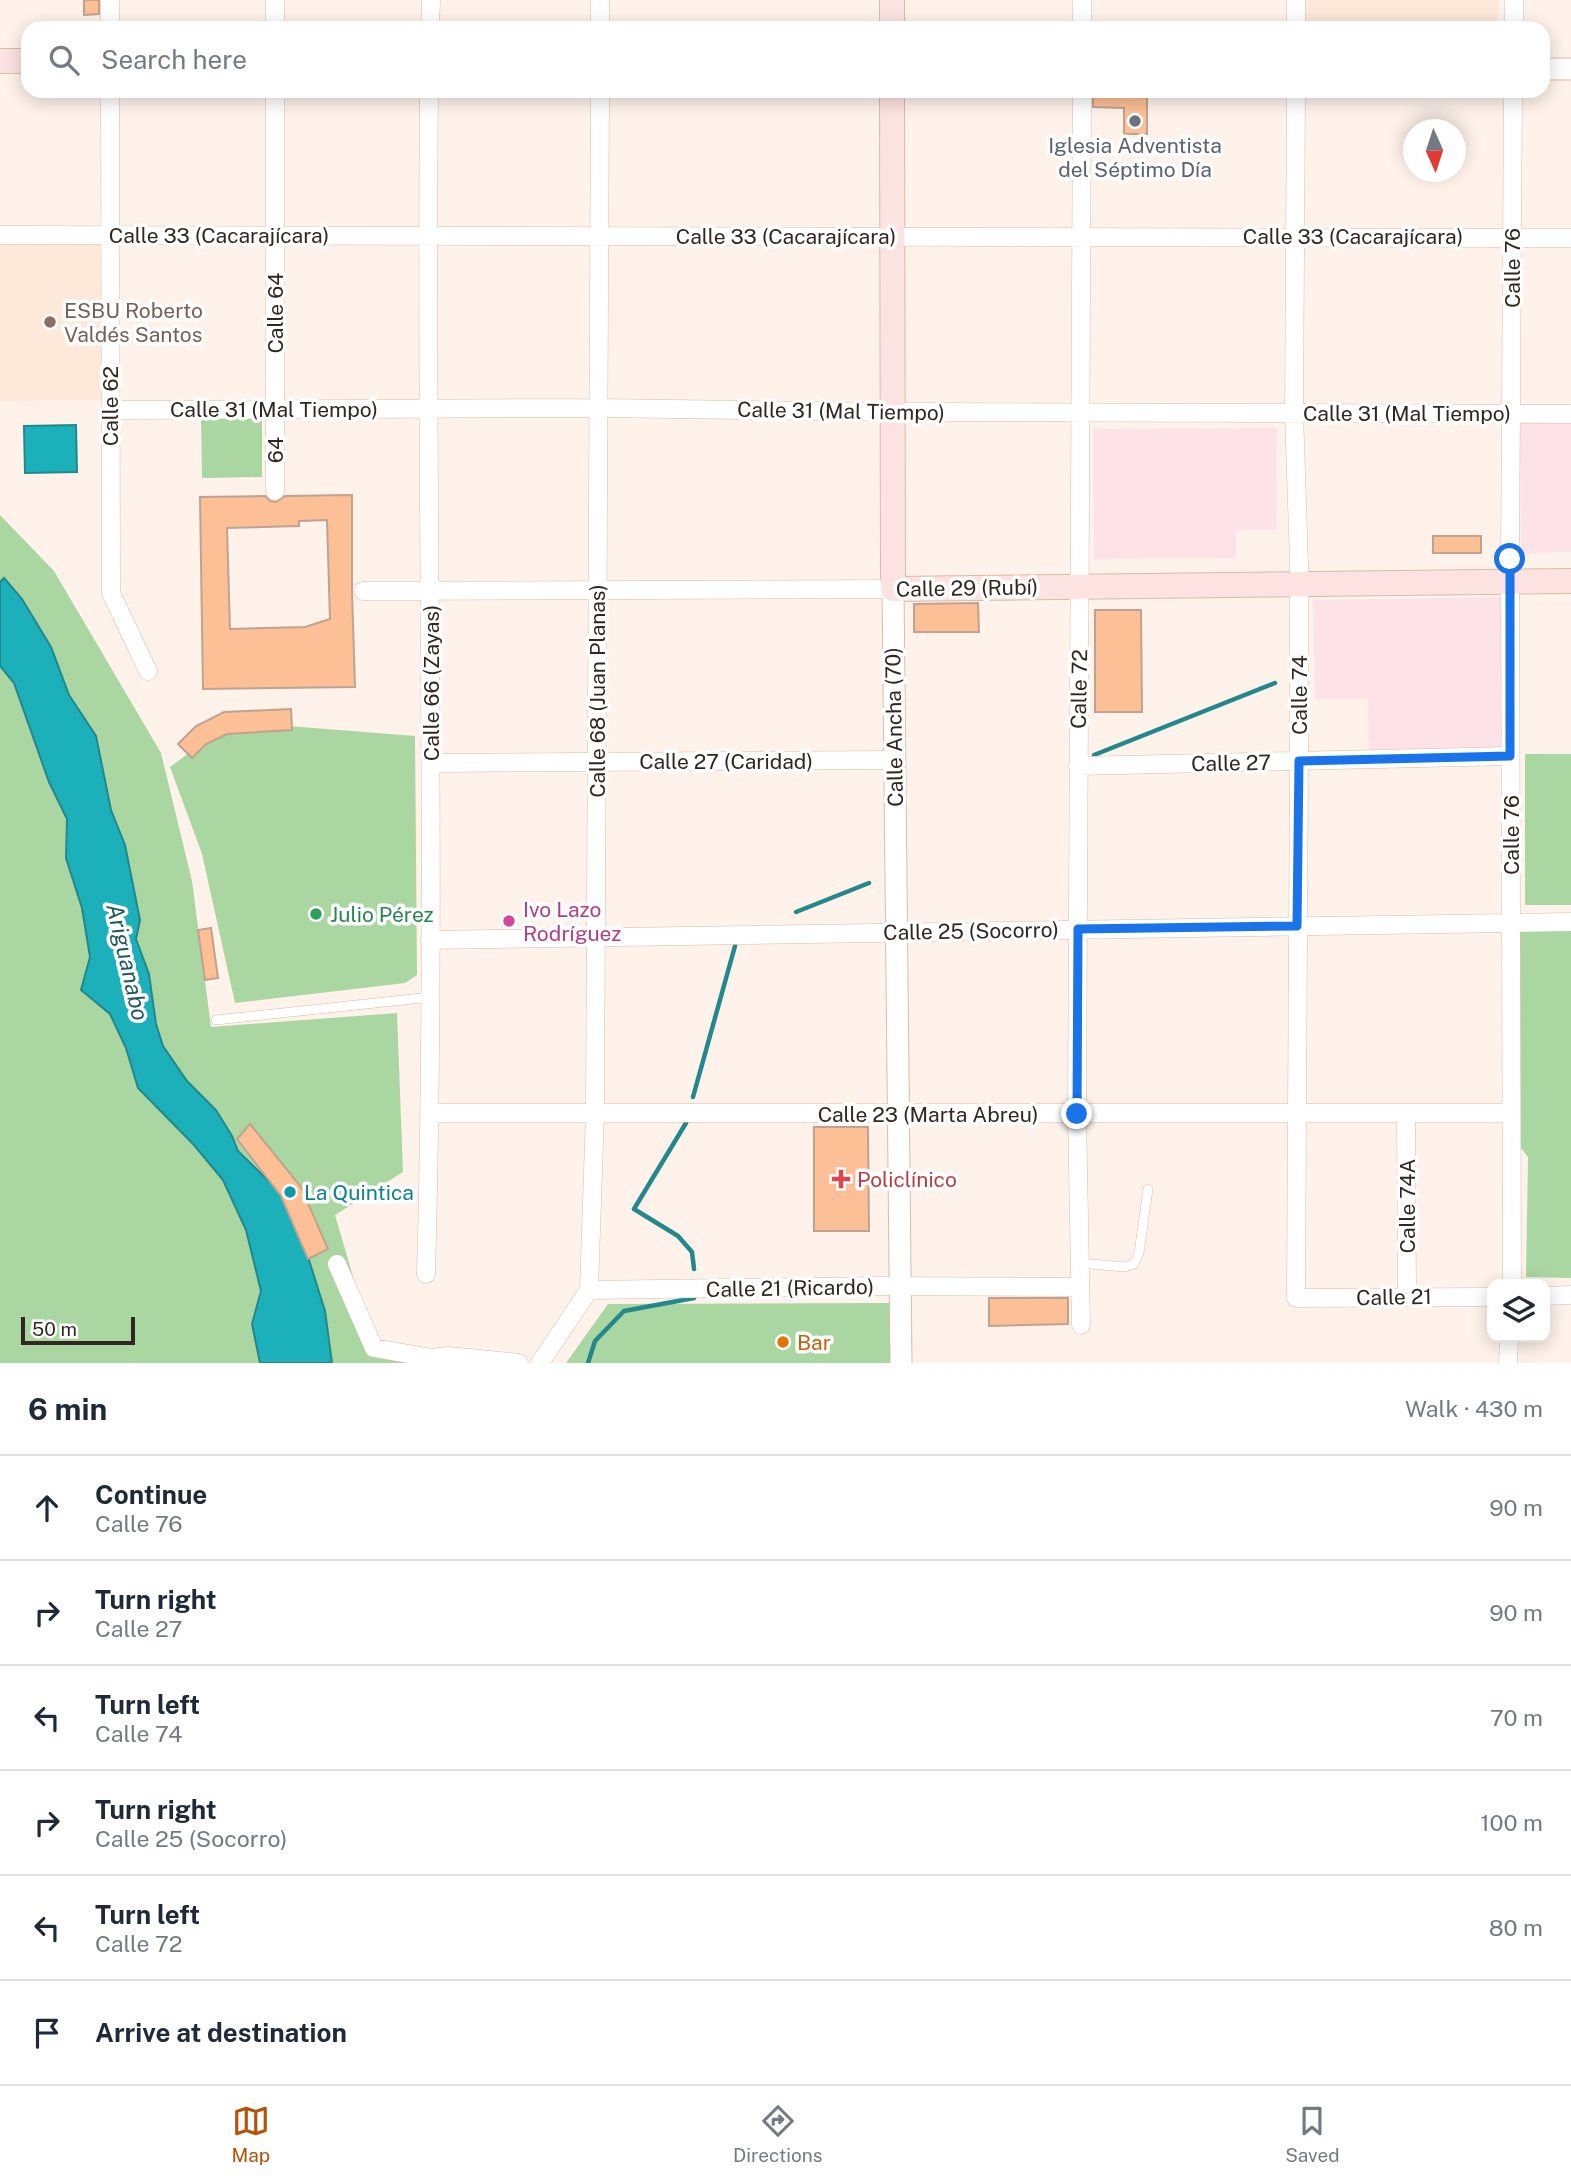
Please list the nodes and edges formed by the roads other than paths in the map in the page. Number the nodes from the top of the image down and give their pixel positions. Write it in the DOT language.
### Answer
graph roads {
  1 [pos="110,0"];
  2 [pos="275,0"];
  3 [pos="431,0"];
  4 [pos="600,0"];
  5 [pos="892,0"];
  6 [pos="1082,0"];
  7 [pos="1296,0"];
  8 [pos="1514,0"];
  9 [pos="110,21"];
  10 [pos="275,21"];
  11 [pos="430,21"];
  12 [pos="600,21"];
  13 [pos="892,21"];
  14 [pos="1082,21"];
  15 [pos="1296,21"];
  16 [pos="1514,21"];
  17 [pos="0,61"];
  18 [pos="21,61"];
  19 [pos="1550,69"];
  20 [pos="1571,69"];
  21 [pos="110,98"];
  22 [pos="275,98"];
  23 [pos="429,98"];
  24 [pos="600,98"];
  25 [pos="892,98"];
  26 [pos="1082,98"];
  27 [pos="1296,98"];
  28 [pos="1513,98"];
  29 [pos="0,235"];
  30 [pos="110,235"];
  31 [pos="275,236"];
  32 [pos="428,236"];
  33 [pos="599,236"];
  34 [pos="893,236"];
  35 [pos="1081,236"];
  36 [pos="1295,236"];
  37 [pos="1513,237"];
  38 [pos="1571,238"];
  39 [pos="598,408"];
  40 [pos="429,409"];
  41 [pos="110,410"];
  42 [pos="275,410"];
  43 [pos="893,412"];
  44 [pos="1080,412"];
  45 [pos="1294,412"];
  46 [pos="1511,414"];
  47 [pos="1571,414"];
  48 [pos="275,491"];
  49 [pos="1571,581"];
  50 [pos="1510,582"];
  51 [pos="1298,584"];
  52 [pos="1080,587"];
  53 [pos="893,589"];
  54 [pos="430,590"];
  55 [pos="598,590"];
  56 [pos="363,591"];
  57 [pos="148,671"];
  58 [pos="1510,756"];
  59 [pos="895,760"];
  60 [pos="1299,761"];
  61 [pos="597,762"];
  62 [pos="432,763"];
  63 [pos="1078,766"];
  64 [pos="1571,922"];
  65 [pos="1511,923"];
  66 [pos="1297,926"];
  67 [pos="1078,929"];
  68 [pos="897,932"];
  69 [pos="596,937"];
  70 [pos="430,940"];
  71 [pos="431,996"];
  72 [pos="216,1020"];
  73 [pos="430,1113"];
  74 [pos="595,1113"];
  75 [pos="1510,1113"];
  76 [pos="898,1114"];
  77 [pos="1077,1114"];
  78 [pos="1297,1114"];
  79 [pos="1406,1114"];
  80 [pos="1148,1189"];
  81 [pos="1079,1263"];
  82 [pos="337,1264"];
  83 [pos="426,1275"];
  84 [pos="1512,1279"];
  85 [pos="901,1286"];
  86 [pos="1079,1287"];
  87 [pos="589,1290"];
  88 [pos="1571,1295"];
  89 [pos="1550,1296"];
  90 [pos="1407,1297"];
  91 [pos="1487,1297"];
  92 [pos="1296,1298"];
  93 [pos="1081,1325"];
  94 [pos="1509,1342"];
  95 [pos="519,1363"];
  96 [pos="540,1363"];
  97 [pos="901,1363"];
  98 [pos="1508,1363"];
  1 -- 9 [label="street"];
  2 -- 10 [label="street"];
  3 -- 11 [label="street"];
  4 -- 12 [label="street"];
  5 -- 13 [label="main road"];
  6 -- 14 [label="street"];
  7 -- 15 [label="street"];
  8 -- 16 [label="street"];
  17 -- 18 [label="main road"];
  19 -- 20 [label="street"];
  21 -- 30 [label="street, Calle 62"];
  22 -- 31 [label="street, Calle 64"];
  23 -- 32 [label="street, Calle 66 (Zayas)"];
  24 -- 33 [label="street, Calle 68 (Juan Planas)"];
  25 -- 34 [label="main road, Calle Ancha (70)"];
  26 -- 35 [label="street, Calle 72"];
  27 -- 36 [label="street, Calle 74"];
  28 -- 37 [label="street, Calle 76"];
  29 -- 30 [label="street, Calle 33 (Cacarajícara)"];
  30 -- 31 [label="street, Calle 33 (Cacarajícara)"];
  30 -- 41 [label="street, Calle 62"];
  31 -- 32 [label="street, Calle 33 (Cacarajícara)"];
  31 -- 42 [label="street, Calle 64"];
  32 -- 33 [label="street, Calle 33 (Cacarajícara)"];
  32 -- 40 [label="street, Calle 66 (Zayas)"];
  33 -- 34 [label="street, Calle 33 (Cacarajícara)"];
  33 -- 39 [label="street, Calle 68 (Juan Planas)"];
  34 -- 35 [label="street, Calle 33 (Cacarajícara)"];
  34 -- 43 [label="main road, Calle Ancha (70)"];
  35 -- 36 [label="street, Calle 33 (Cacarajícara)"];
  35 -- 44 [label="street, Calle 72"];
  36 -- 37 [label="street, Calle 33 (Cacarajícara)"];
  36 -- 45 [label="street, Calle 74"];
  37 -- 38 [label="street, Calle 33 (Cacarajícara)"];
  37 -- 46 [label="street, Calle 76"];
  39 -- 40 [label="street, Calle 31 (Mal Tiempo)"];
  39 -- 43 [label="street, Calle 31 (Mal Tiempo)"];
  39 -- 55 [label="street, Calle 68 (Juan Planas)"];
  40 -- 42 [label="street, Calle 31 (Mal Tiempo)"];
  40 -- 54 [label="street, Calle 66 (Zayas)"];
  41 -- 42 [label="street, Calle 31 (Mal Tiempo)"];
  41 -- 57 [label="street, Calle 62"];
  42 -- 48 [label="street, 64"];
  43 -- 44 [label="street, Calle 31 (Mal Tiempo)"];
  43 -- 53 [label="main road, Calle Ancha (70)"];
  44 -- 45 [label="street, Calle 31 (Mal Tiempo)"];
  44 -- 52 [label="street, Calle 72"];
  45 -- 46 [label="street, Calle 31 (Mal Tiempo)"];
  45 -- 51 [label="street, Calle 74"];
  46 -- 47 [label="street, Calle 31 (Mal Tiempo)"];
  46 -- 50 [label="street, Calle 76"];
  49 -- 50 [label="main road, Calle 29 (Rubí)"];
  50 -- 51 [label="main road, Calle 29 (Rubí)"];
  50 -- 58 [label="street, Calle 76"];
  51 -- 52 [label="main road, Calle 29 (Rubí)"];
  51 -- 60 [label="street, Calle 74"];
  52 -- 53 [label="main road, Calle 29 (Rubí)"];
  52 -- 63 [label="street, Calle 72"];
  53 -- 55 [label="street, Calle 29 (Rubí)"];
  53 -- 59 [label="street, Calle Ancha (70)"];
  54 -- 55 [label="street, Calle 29 (Rubí)"];
  54 -- 56 [label="street, Calle 29 (Rubí)"];
  54 -- 62 [label="street, Calle 66 (Zayas)"];
  55 -- 61 [label="street, Calle 68 (Juan Planas)"];
  58 -- 60 [label="street, Calle 27"];
  58 -- 65 [label="street, Calle 76"];
  59 -- 61 [label="street, Calle 27 (Caridad)"];
  59 -- 68 [label="street, Calle Ancha (70)"];
  60 -- 63 [label="street, Calle 27"];
  60 -- 66 [label="street, Calle 74"];
  61 -- 62 [label="street, Calle 27 (Caridad)"];
  61 -- 69 [label="street, Calle 68 (Juan Planas)"];
  62 -- 70 [label="street, Calle 66 (Zayas)"];
  63 -- 67 [label="street, Calle 72"];
  64 -- 65 [label="street, Calle 25 (Socorro)"];
  65 -- 66 [label="street, Calle 25 (Socorro)"];
  65 -- 75 [label="street, Calle 76"];
  66 -- 67 [label="street, Calle 25 (Socorro)"];
  66 -- 78 [label="street, Calle 74"];
  67 -- 68 [label="street, Calle 25 (Socorro)"];
  67 -- 77 [label="street, Calle 72"];
  68 -- 69 [label="street, Calle 25 (Socorro)"];
  68 -- 76 [label="street, Calle Ancha (70)"];
  69 -- 70 [label="street, Calle 25 (Socorro)"];
  69 -- 74 [label="street, Calle 68 (Juan Planas)"];
  70 -- 71 [label="street, Calle 66 (Zayas)"];
  71 -- 72 [label="lane"];
  71 -- 73 [label="street, Calle 66 (Zayas)"];
  73 -- 74 [label="street, Calle 23 (Marta Abreu)"];
  73 -- 83 [label="street, Calle 66 (Zayas)"];
  74 -- 76 [label="street, Calle 23 (Marta Abreu)"];
  74 -- 87 [label="street, Calle 68 (Juan Planas)"];
  75 -- 79 [label="street, Calle 23 (Marta Abreu)"];
  75 -- 84 [label="street, Calle 76"];
  76 -- 77 [label="street, Calle 23 (Marta Abreu)"];
  76 -- 85 [label="street, Calle Ancha (70)"];
  77 -- 78 [label="street, Calle 23 (Marta Abreu)"];
  77 -- 81 [label="street, Calle 72"];
  78 -- 79 [label="street, Calle 23 (Marta Abreu)"];
  78 -- 92 [label="street, Calle 74"];
  79 -- 90 [label="street, Calle 74A"];
  80 -- 81 [label="lane"];
  81 -- 86 [label="street, Calle 72"];
  82 -- 95 [label="street"];
  85 -- 86 [label="street, Calle 21 (Ricardo)"];
  85 -- 87 [label="street, Calle 21 (Ricardo)"];
  85 -- 97 [label="street, Calle Ancha (70)"];
  86 -- 93 [label="street, Calle 72"];
  87 -- 96 [label="street"];
  88 -- 89 [label="street"];
  90 -- 91 [label="street, Calle 21"];
  90 -- 92 [label="street, Calle 21"];
  94 -- 98 [label="street"];
}
